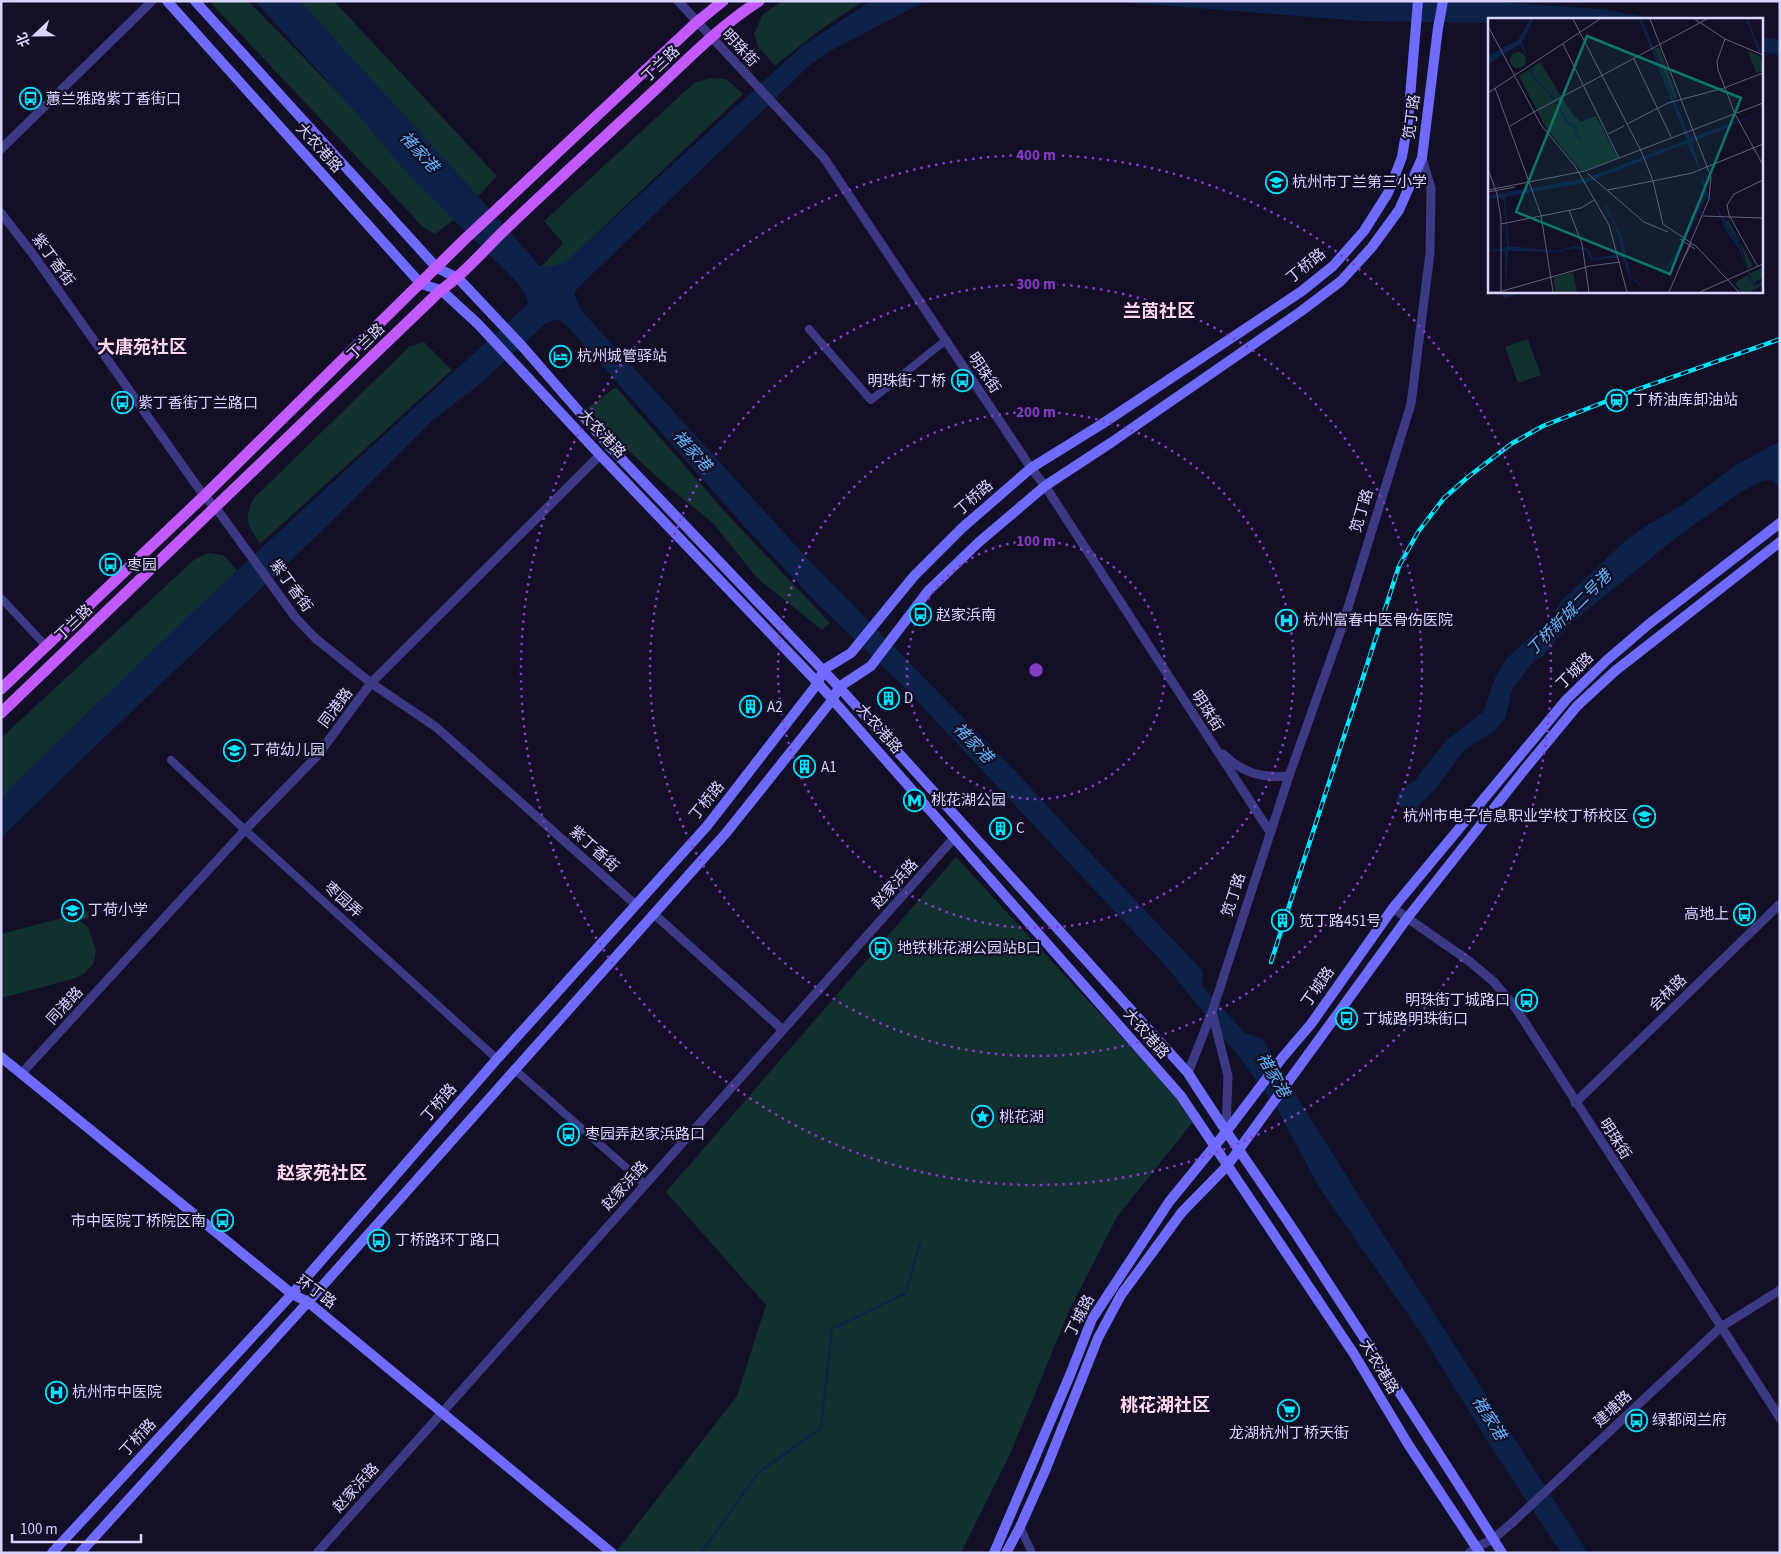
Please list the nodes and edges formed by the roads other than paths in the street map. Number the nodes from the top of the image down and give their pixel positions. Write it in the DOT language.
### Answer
graph roads {
  1 [pos="152,1"];
  2 [pos="167,1"];
  3 [pos="195,1"];
  4 [pos="678,1"];
  5 [pos="723,1"];
  6 [pos="759,1"];
  7 [pos="1418,1"];
  8 [pos="1443,1"];
  9 [pos="697,22"];
  10 [pos="711,38"];
  11 [pos="1408,121"];
  12 [pos="1,149"];
  13 [pos="1422,158"];
  14 [pos="1,213"];
  15 [pos="437,268"];
  16 [pos="458,278"];
  17 [pos="421,284"];
  18 [pos="441,290"];
  19 [pos="809,329"];
  20 [pos="946,340"];
  21 [pos="600,455"];
  22 [pos="1031,468"];
  23 [pos="1045,486"];
  24 [pos="204,496"];
  25 [pos="216,508"];
  26 [pos="1780,523"];
  27 [pos="1780,542"];
  28 [pos="1,598"];
  29 [pos="46,646"];
  30 [pos="823,670"];
  31 [pos="818,683"];
  32 [pos="371,684"];
  33 [pos="839,687"];
  34 [pos="1,689"];
  35 [pos="832,699"];
  36 [pos="1,713"];
  37 [pos="1210,740"];
  38 [pos="171,760"];
  39 [pos="1289,776"];
  40 [pos="245,830"];
  41 [pos="1270,832"];
  42 [pos="954,838"];
  43 [pos="635,904"];
  44 [pos="1780,904"];
  45 [pos="1393,908"];
  46 [pos="654,914"];
  47 [pos="1408,917"];
  48 [pos="1212,1012"];
  49 [pos="783,1030"];
  50 [pos="1,1057"];
  51 [pos="497,1059"];
  52 [pos="514,1069"];
  53 [pos="1188,1073"];
  54 [pos="21,1074"];
  55 [pos="1575,1103"];
  56 [pos="1226,1132"];
  57 [pos="1214,1146"];
  58 [pos="1240,1150"];
  59 [pos="1228,1166"];
  60 [pos="645,1184"];
  61 [pos="1780,1290"];
  62 [pos="292,1294"];
  63 [pos="308,1302"];
  64 [pos="1721,1327"];
  65 [pos="441,1413"];
  66 [pos="1780,1418"];
  67 [pos="1020,1527"];
  68 [pos="1493,1539"];
  69 [pos="1475,1551"];
  70 [pos="52,1553"];
  71 [pos="80,1553"];
  72 [pos="317,1553"];
  73 [pos="612,1553"];
  74 [pos="994,1553"];
  75 [pos="1006,1553"];
  76 [pos="1032,1553"];
  77 [pos="1502,1553"];
  1 -- 12 [label="street"];
  2 -- 17 [label="main road, 大农港路"];
  3 -- 15 [label="main road, 大农港路"];
  4 -- 9 [label="street, 明珠街"];
  5 -- 9 [label="main road, 丁兰路"];
  6 -- 10 [label="main road, 丁兰路"];
  7 -- 11 [label="main road, 笕丁路"];
  8 -- 13 [label="main road, 笕丁路"];
  9 -- 10 [label="street, 明珠街"];
  9 -- 15 [label="main road, 丁兰路"];
  10 -- 16 [label="main road, 丁兰路"];
  10 -- 20 [label="street, 明珠街"];
  11 -- 22 [label="main road, 丁桥路"];
  13 -- 23 [label="main road"];
  13 -- 39 [label="street, 笕丁路"];
  14 -- 24 [label="street, 紫丁香街"];
  15 -- 16 [label="main road, 大农港路"];
  15 -- 17 [label="main road, 丁兰路"];
  16 -- 18 [label="main road, 丁兰路"];
  16 -- 30 [label="main road, 大农港路"];
  17 -- 18 [label="main road, 大农港路"];
  17 -- 24 [label="main road, 丁兰路"];
  18 -- 21 [label="main road, 大农港路"];
  18 -- 25 [label="main road, 丁兰路"];
  19 -- 20 [label="street"];
  20 -- 22 [label="street, 明珠街"];
  21 -- 31 [label="main road, 大农港路"];
  21 -- 32 [label="street, 同港路"];
  22 -- 23 [label="street, 明珠街"];
  22 -- 30 [label="main road, 丁桥路"];
  23 -- 33 [label="main road"];
  23 -- 37 [label="street, 明珠街"];
  24 -- 25 [label="street, 紫丁香街"];
  24 -- 29 [label="main road, 丁兰路"];
  25 -- 32 [label="street, 紫丁香街"];
  25 -- 36 [label="main road, 丁兰路"];
  26 -- 45 [label="main road, 丁城路"];
  27 -- 47 [label="main road, 丁城路"];
  28 -- 29 [label="street"];
  29 -- 34 [label="main road, 丁兰路"];
  30 -- 31 [label="main road, 丁桥路"];
  30 -- 33 [label="main road, 大农港路"];
  31 -- 35 [label="main road, 大农港路"];
  31 -- 43 [label="main road, 丁桥路"];
  32 -- 40 [label="street, 同港路"];
  32 -- 43 [label="street, 紫丁香街"];
  33 -- 35 [label="main road"];
  33 -- 53 [label="main road, 大农港路"];
  35 -- 42 [label="main road, 大农港路"];
  35 -- 46 [label="main road"];
  37 -- 39 [label="street"];
  37 -- 41 [label="street, 明珠街"];
  38 -- 40 [label="street, 枣园弄"];
  39 -- 41 [label="street, 笕丁路"];
  40 -- 51 [label="street, 枣园弄"];
  40 -- 54 [label="street, 同港路"];
  41 -- 48 [label="street, 笕丁路"];
  42 -- 49 [label="street, 赵家浜路"];
  42 -- 57 [label="main road, 大农港路"];
  43 -- 51 [label="main road, 丁桥路"];
  44 -- 55 [label="street, 会林路"];
  45 -- 47 [label="street, 明珠街"];
  45 -- 56 [label="main road, 丁城路"];
  46 -- 49 [label="street"];
  46 -- 52 [label="main road"];
  47 -- 55 [label="street, 明珠街"];
  47 -- 58 [label="main road, 丁城路"];
  48 -- 53 [label="street, 笕丁路"];
  48 -- 56 [label="street"];
  49 -- 60 [label="street, 赵家浜路"];
  50 -- 54 [label="main road, 环丁路"];
  51 -- 62 [label="main road, 丁桥路"];
  52 -- 60 [label="street"];
  52 -- 63 [label="main road"];
  53 -- 56 [label="main road, 大农港路"];
  54 -- 62 [label="main road, 环丁路"];
  55 -- 64 [label="street, 明珠街"];
  56 -- 57 [label="main road, 丁城路"];
  56 -- 58 [label="main road, 大农港路"];
  57 -- 59 [label="main road, 大农港路"];
  57 -- 74 [label="main road, 丁城路"];
  58 -- 59 [label="main road, 丁城路"];
  58 -- 68 [label="main road, 大农港路"];
  59 -- 67 [label="main road, 丁城路"];
  59 -- 69 [label="main road, 大农港路"];
  60 -- 65 [label="street, 赵家浜路"];
  61 -- 64 [label="street, 建塘路"];
  62 -- 63 [label="main road, 环丁路"];
  62 -- 70 [label="main road, 丁桥路"];
  63 -- 65 [label="main road, 环丁路"];
  63 -- 71 [label="main road"];
  64 -- 66 [label="street, 明珠街"];
  64 -- 68 [label="street, 建塘路, bridge"];
  65 -- 72 [label="street, 赵家浜路"];
  65 -- 73 [label="main road, 环丁路"];
  67 -- 75 [label="main road, 丁城路"];
  67 -- 76 [label="street"];
  68 -- 69 [label="street, 建塘路"];
  68 -- 77 [label="main road, 大农港路"];
}
